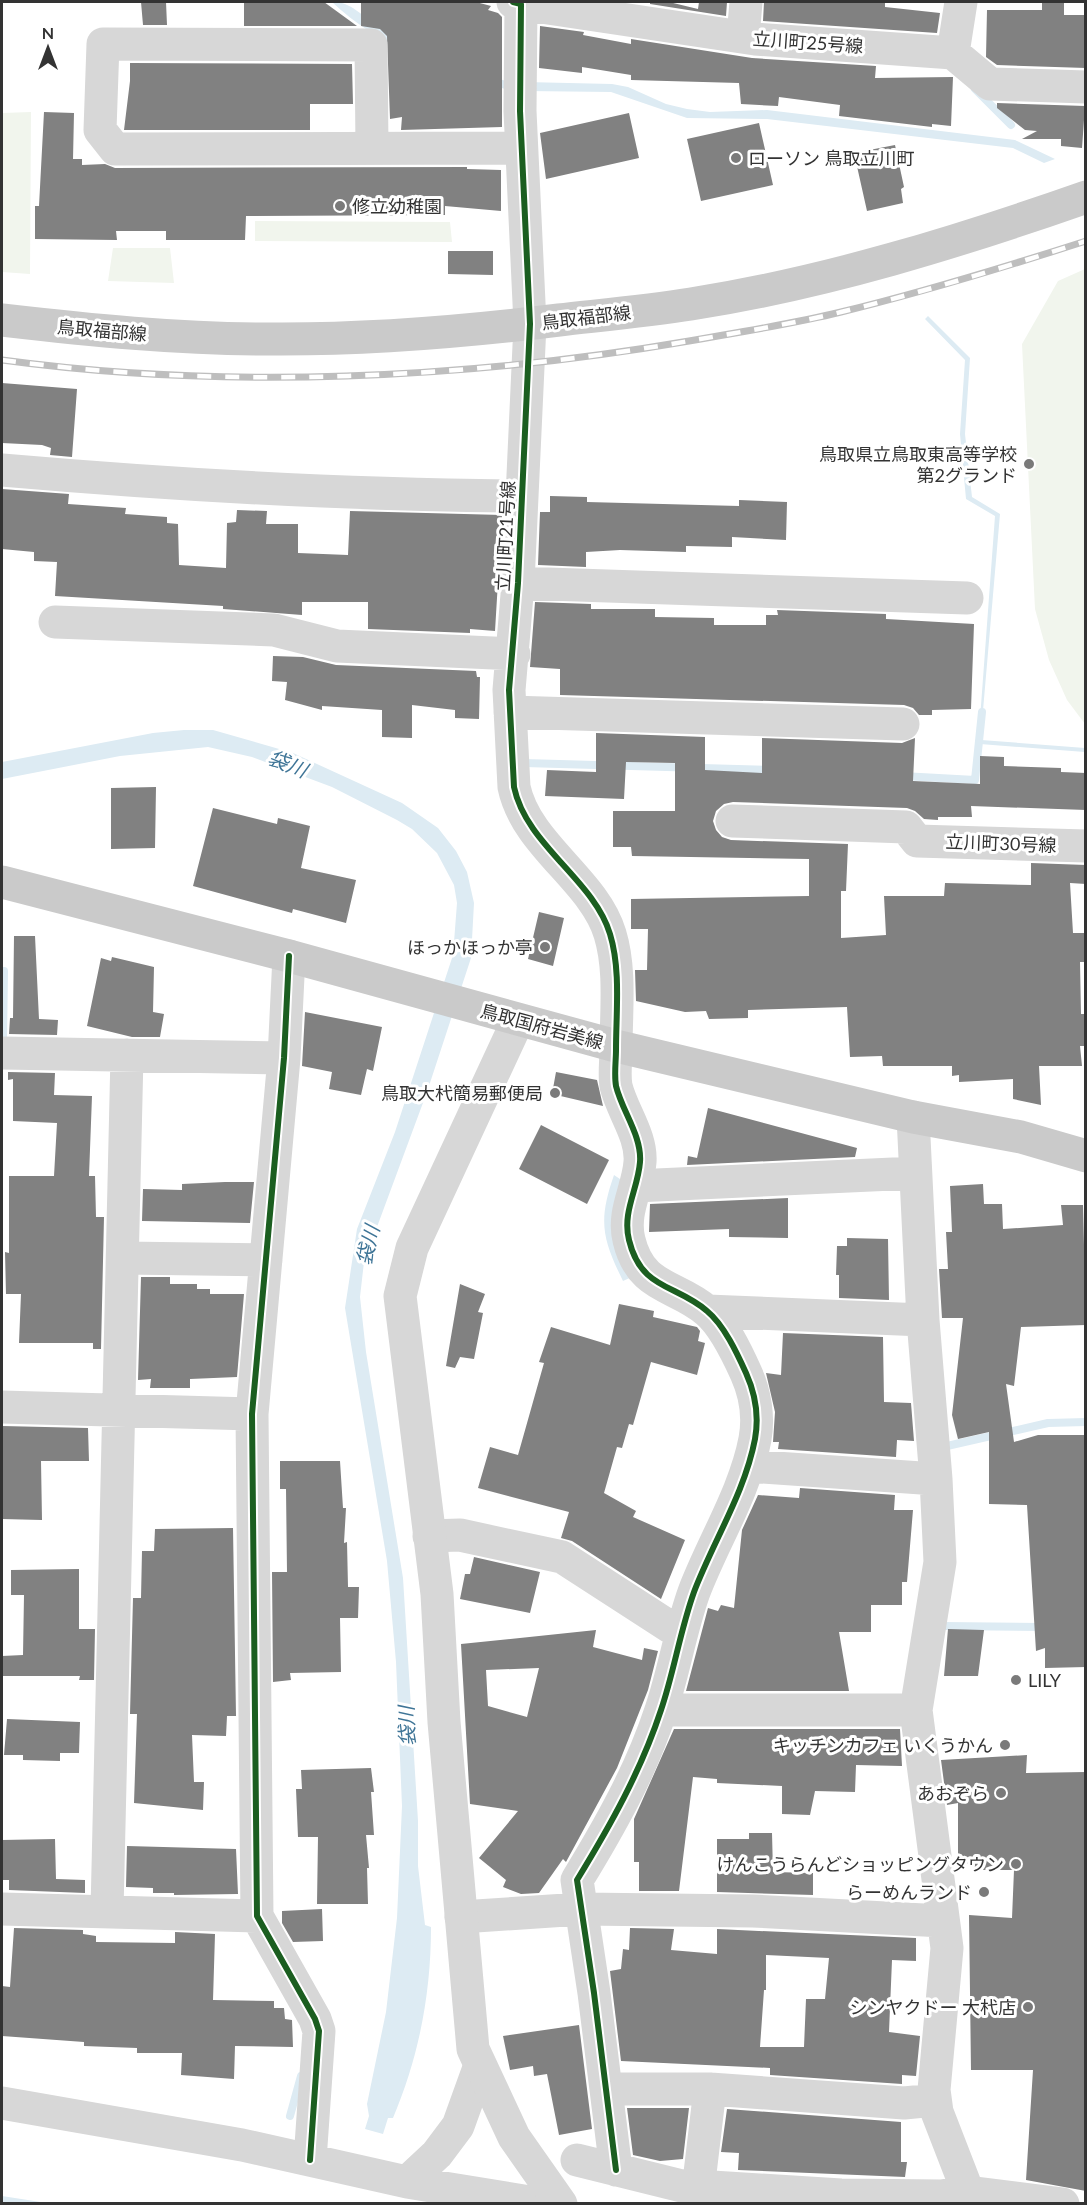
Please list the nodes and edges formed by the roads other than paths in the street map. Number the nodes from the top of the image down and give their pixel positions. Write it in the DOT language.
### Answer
graph roads {
  1 [pos="517,2"];
  2 [pos="746,2"];
  3 [pos="961,2"];
  4 [pos="743,37"];
  5 [pos="953,53"];
  6 [pos="1086,87"];
  7 [pos="372,148"];
  8 [pos="521,148"];
  9 [pos="1086,197"];
  10 [pos="2,320"];
  11 [pos="530,324"];
  12 [pos="2,471"];
  13 [pos="522,496"];
  14 [pos="518,584"];
  15 [pos="967,598"];
  16 [pos="55,621"];
  17 [pos="514,654"];
  18 [pos="510,712"];
  19 [pos="903,724"];
  20 [pos="732,821"];
  21 [pos="1086,846"];
  22 [pos="2,882"];
  23 [pos="288,956"];
  24 [pos="518,1020"];
  25 [pos="616,1046"];
  26 [pos="2,1053"];
  27 [pos="127,1055"];
  28 [pos="284,1058"];
  29 [pos="913,1117"];
  30 [pos="1086,1156"];
  31 [pos="915,1173"];
  32 [pos="635,1186"];
  33 [pos="123,1258"];
  34 [pos="266,1260"];
  35 [pos="707,1311"];
  36 [pos="923,1320"];
  37 [pos="2,1407"];
  38 [pos="119,1411"];
  39 [pos="252,1414"];
  40 [pos="748,1466"];
  41 [pos="936,1479"];
  42 [pos="429,1536"];
  43 [pos="681,1634"];
  44 [pos="662,1710"];
  45 [pos="916,1710"];
  46 [pos="2,1909"];
  47 [pos="581,1909"];
  48 [pos="107,1911"];
  49 [pos="257,1916"];
  50 [pos="461,1917"];
  51 [pos="943,1921"];
  52 [pos="480,2065"];
  53 [pos="606,2089"];
  54 [pos="710,2089"];
  55 [pos="935,2100"];
  56 [pos="2,2103"];
  57 [pos="310,2160"];
  58 [pos="577,2160"];
  59 [pos="616,2170"];
  60 [pos="407,2182"];
  61 [pos="698,2190"];
  62 [pos="969,2198"];
  63 [pos="542,2204"];
  64 [pos="561,2204"];
  65 [pos="1063,2204"];
  1 -- 4 [label="street, 立川町25号線"];
  1 -- 8 [label="street, 立川町21号線"];
  2 -- 4 [label="street"];
  3 -- 5 [label="street"];
  4 -- 5 [label="street, 立川町25号線"];
  5 -- 6 [label="street"];
  7 -- 7 [label="street"];
  7 -- 8 [label="street"];
  8 -- 11 [label="street, 立川町21号線"];
  9 -- 11 [label="main road, 鳥取福部線"];
  10 -- 11 [label="main road, 鳥取福部線"];
  11 -- 13 [label="street, 立川町21号線"];
  12 -- 13 [label="street"];
  13 -- 14 [label="street, 立川町21号線"];
  14 -- 15 [label="street"];
  14 -- 17 [label="street, 立川町21号線"];
  16 -- 17 [label="street"];
  17 -- 18 [label="street, 立川町21号線"];
  18 -- 19 [label="street"];
  18 -- 25 [label="street, 立川町21号線"];
  20 -- 21 [label="street, 立川町30号線"];
  22 -- 23 [label="main road, 鳥取国府岩美線"];
  23 -- 24 [label="main road, 鳥取国府岩美線"];
  23 -- 28 [label="street"];
  24 -- 25 [label="main road, 鳥取国府岩美線"];
  24 -- 42 [label="street"];
  25 -- 29 [label="main road, 鳥取国府岩美線"];
  25 -- 32 [label="street, 立川町21号線"];
  26 -- 27 [label="street"];
  27 -- 28 [label="street"];
  27 -- 33 [label="street"];
  28 -- 34 [label="street"];
  29 -- 30 [label="main road, 鳥取国府岩美線"];
  29 -- 31 [label="street"];
  31 -- 32 [label="street"];
  31 -- 36 [label="street"];
  32 -- 35 [label="street, 立川町21号線"];
  33 -- 34 [label="street"];
  33 -- 38 [label="street"];
  34 -- 39 [label="street"];
  35 -- 36 [label="street"];
  35 -- 40 [label="street"];
  36 -- 41 [label="street"];
  37 -- 38 [label="street"];
  38 -- 39 [label="street"];
  38 -- 48 [label="street"];
  39 -- 49 [label="street"];
  40 -- 41 [label="street"];
  40 -- 43 [label="street"];
  41 -- 45 [label="street"];
  42 -- 43 [label="street"];
  42 -- 50 [label="street"];
  43 -- 44 [label="street"];
  44 -- 45 [label="street"];
  44 -- 47 [label="street"];
  45 -- 51 [label="street"];
  46 -- 48 [label="street"];
  47 -- 50 [label="street"];
  47 -- 51 [label="street"];
  47 -- 53 [label="street"];
  48 -- 49 [label="street"];
  49 -- 57 [label="street"];
  50 -- 52 [label="street"];
  51 -- 55 [label="street"];
  52 -- 60 [label="street"];
  52 -- 64 [label="street"];
  53 -- 54 [label="street"];
  53 -- 59 [label="street"];
  54 -- 55 [label="street"];
  54 -- 61 [label="street"];
  55 -- 62 [label="street"];
  56 -- 57 [label="street"];
  57 -- 60 [label="street"];
  58 -- 59 [label="street"];
  59 -- 61 [label="street"];
  60 -- 63 [label="street"];
  61 -- 62 [label="street"];
  62 -- 65 [label="street"];
}
